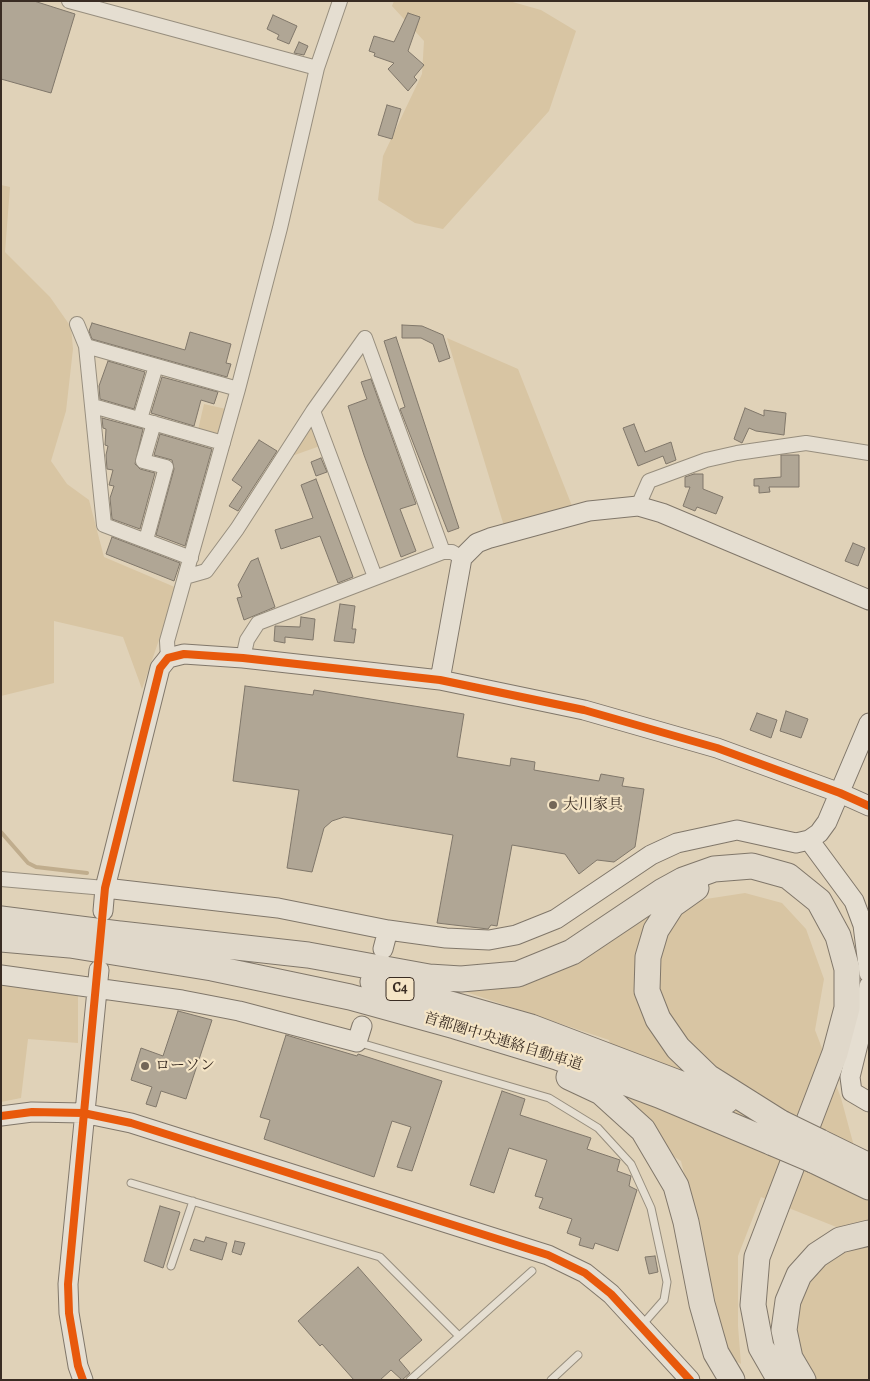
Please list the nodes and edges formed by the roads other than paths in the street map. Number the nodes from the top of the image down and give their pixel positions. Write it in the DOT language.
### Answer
graph roads {
  1 [pos="70,1"];
  2 [pos="340,1"];
  3 [pos="95,4"];
  4 [pos="316,68"];
  5 [pos="77,324"];
  6 [pos="86,346"];
  7 [pos="156,366"];
  8 [pos="238,389"];
  9 [pos="93,406"];
  10 [pos="313,411"];
  11 [pos="147,421"];
  12 [pos="223,443"];
  13 [pos="869,453"];
  14 [pos="638,506"];
  15 [pos="146,540"];
  16 [pos="443,552"];
  17 [pos="191,558"];
  18 [pos="462,558"];
  19 [pos="185,577"];
  20 [pos="375,577"];
  21 [pos="869,600"];
  22 [pos="168,658"];
  23 [pos="243,658"];
  24 [pos="440,680"];
  25 [pos="869,723"];
  26 [pos="840,793"];
  27 [pos="869,806"];
  28 [pos="809,840"];
  29 [pos="1,879"];
  30 [pos="105,888"];
  31 [pos="103,911"];
  32 [pos="1,919"];
  33 [pos="388,930"];
  34 [pos="120,934"];
  35 [pos="1,939"];
  36 [pos="383,950"];
  37 [pos="869,973"];
  38 [pos="1,975"];
  39 [pos="98,979"];
  40 [pos="869,986"];
  41 [pos="455,1026"];
  42 [pos="360,1034"];
  43 [pos="869,1102"];
  44 [pos="83,1113"];
  45 [pos="1,1116"];
  46 [pos="777,1133"];
  47 [pos="816,1151"];
  48 [pos="869,1166"];
  49 [pos="131,1183"];
  50 [pos="869,1187"];
  51 [pos="193,1201"];
  52 [pos="869,1233"];
  53 [pos="171,1266"];
  54 [pos="532,1270"];
  55 [pos="641,1326"];
  56 [pos="459,1336"];
  57 [pos="578,1355"];
  58 [pos="83,1380"];
  59 [pos="410,1380"];
  60 [pos="551,1380"];
  61 [pos="690,1380"];
  62 [pos="732,1380"];
  63 [pos="766,1380"];
  64 [pos="780,1380"];
  65 [pos="803,1380"];
  1 -- 3 [label="street"];
  2 -- 4 [label="street"];
  3 -- 4 [label="street"];
  4 -- 8 [label="street"];
  5 -- 6 [label="street"];
  6 -- 7 [label="street"];
  6 -- 9 [label="street"];
  7 -- 8 [label="street"];
  7 -- 11 [label="street"];
  8 -- 12 [label="street"];
  9 -- 11 [label="street"];
  9 -- 15 [label="street"];
  10 -- 16 [label="street"];
  10 -- 19 [label="street"];
  10 -- 20 [label="street"];
  11 -- 12 [label="street"];
  11 -- 15 [label="street"];
  12 -- 17 [label="street"];
  13 -- 14 [label="street"];
  14 -- 18 [label="street"];
  14 -- 21 [label="street"];
  15 -- 17 [label="street"];
  16 -- 18 [label="street"];
  16 -- 20 [label="street"];
  17 -- 19 [label="street"];
  18 -- 24 [label="street"];
  19 -- 22 [label="street"];
  20 -- 23 [label="street"];
  22 -- 23 [label="street"];
  22 -- 30 [label="street"];
  23 -- 24 [label="street"];
  24 -- 26 [label="street"];
  25 -- 26 [label="street"];
  26 -- 27 [label="street"];
  26 -- 28 [label="street"];
  28 -- 33 [label="street"];
  28 -- 37 [label="street"];
  29 -- 30 [label="street"];
  30 -- 31 [label="street"];
  30 -- 33 [label="street"];
  32 -- 34 [label="highway, 首都圏中央連絡自動車道 / C4"];
  33 -- 36 [label="street"];
  34 -- 46 [label="highway, 首都圏中央連絡自動車道 / C4"];
  34 -- 64 [label="highway"];
  35 -- 41 [label="highway, 首都圏中央連絡自動車道 / C4"];
  38 -- 39 [label="street"];
  39 -- 42 [label="street"];
  39 -- 44 [label="street"];
  40 -- 43 [label="street"];
  41 -- 46 [label="highway, 首都圏中央連絡自動車道 / C4"];
  41 -- 62 [label="highway"];
  42 -- 55 [label="lane"];
  44 -- 45 [label="street"];
  44 -- 55 [label="street"];
  44 -- 58 [label="street"];
  46 -- 47 [label="highway, 首都圏中央連絡自動車道 / C4, bridge"];
  46 -- 63 [label="highway"];
  47 -- 48 [label="highway, 首都圏中央連絡自動車道 / C4"];
  47 -- 50 [label="highway, 首都圏中央連絡自動車道 / C4"];
  49 -- 51 [label="lane"];
  51 -- 53 [label="lane"];
  51 -- 56 [label="lane"];
  52 -- 65 [label="highway"];
  54 -- 56 [label="lane"];
  55 -- 61 [label="street"];
  56 -- 59 [label="lane"];
  57 -- 60 [label="lane"];
}
